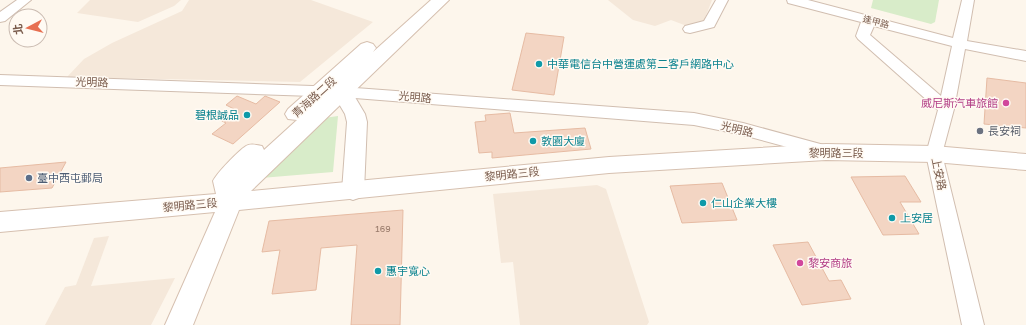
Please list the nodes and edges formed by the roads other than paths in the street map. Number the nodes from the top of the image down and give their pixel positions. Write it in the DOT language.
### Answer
graph roads {
  1 [pos="25,0"];
  2 [pos="421,0"];
  3 [pos="441,0"];
  4 [pos="722,0"];
  5 [pos="793,0"];
  6 [pos="968,0"];
  7 [pos="0,18"];
  8 [pos="869,20"];
  9 [pos="690,29"];
  10 [pos="959,44"];
  11 [pos="1026,56"];
  12 [pos="0,80"];
  13 [pos="320,91"];
  14 [pos="342,92"];
  15 [pos="946,110"];
  16 [pos="826,152"];
  17 [pos="934,154"];
  18 [pos="1026,162"];
  19 [pos="353,190"];
  20 [pos="230,201"];
  21 [pos="0,222"];
  22 [pos="179,325"];
  23 [pos="973,325"];
  1 -- 7 [label="street"];
  2 -- 13 [label="main road, 青海路二段"];
  3 -- 14 [label="main road, 青海路二段"];
  4 -- 9 [label="street"];
  5 -- 8 [label="street, 逢甲路"];
  6 -- 10 [label="street, 上安路"];
  8 -- 10 [label="street, 逢甲路"];
  8 -- 15 [label="street"];
  10 -- 11 [label="street, 逢甲路"];
  10 -- 15 [label="street, 上安路"];
  12 -- 13 [label="street, 光明路"];
  13 -- 14 [label="street, 光明路"];
  13 -- 20 [label="main road, 青海路二段"];
  14 -- 16 [label="street, 光明路"];
  14 -- 19 [label="main road, 青海路二段"];
  14 -- 20 [label="main road, 青海路二段"];
  15 -- 17 [label="street, 上安路"];
  16 -- 17 [label="main road, 黎明路三段"];
  16 -- 19 [label="main road, 黎明路三段"];
  17 -- 18 [label="main road, 黎明路三段"];
  17 -- 23 [label="street, 上安路"];
  19 -- 20 [label="main road, 黎明路三段"];
  20 -- 21 [label="main road, 黎明路三段"];
  20 -- 22 [label="main road, 青海路二段"];
}
